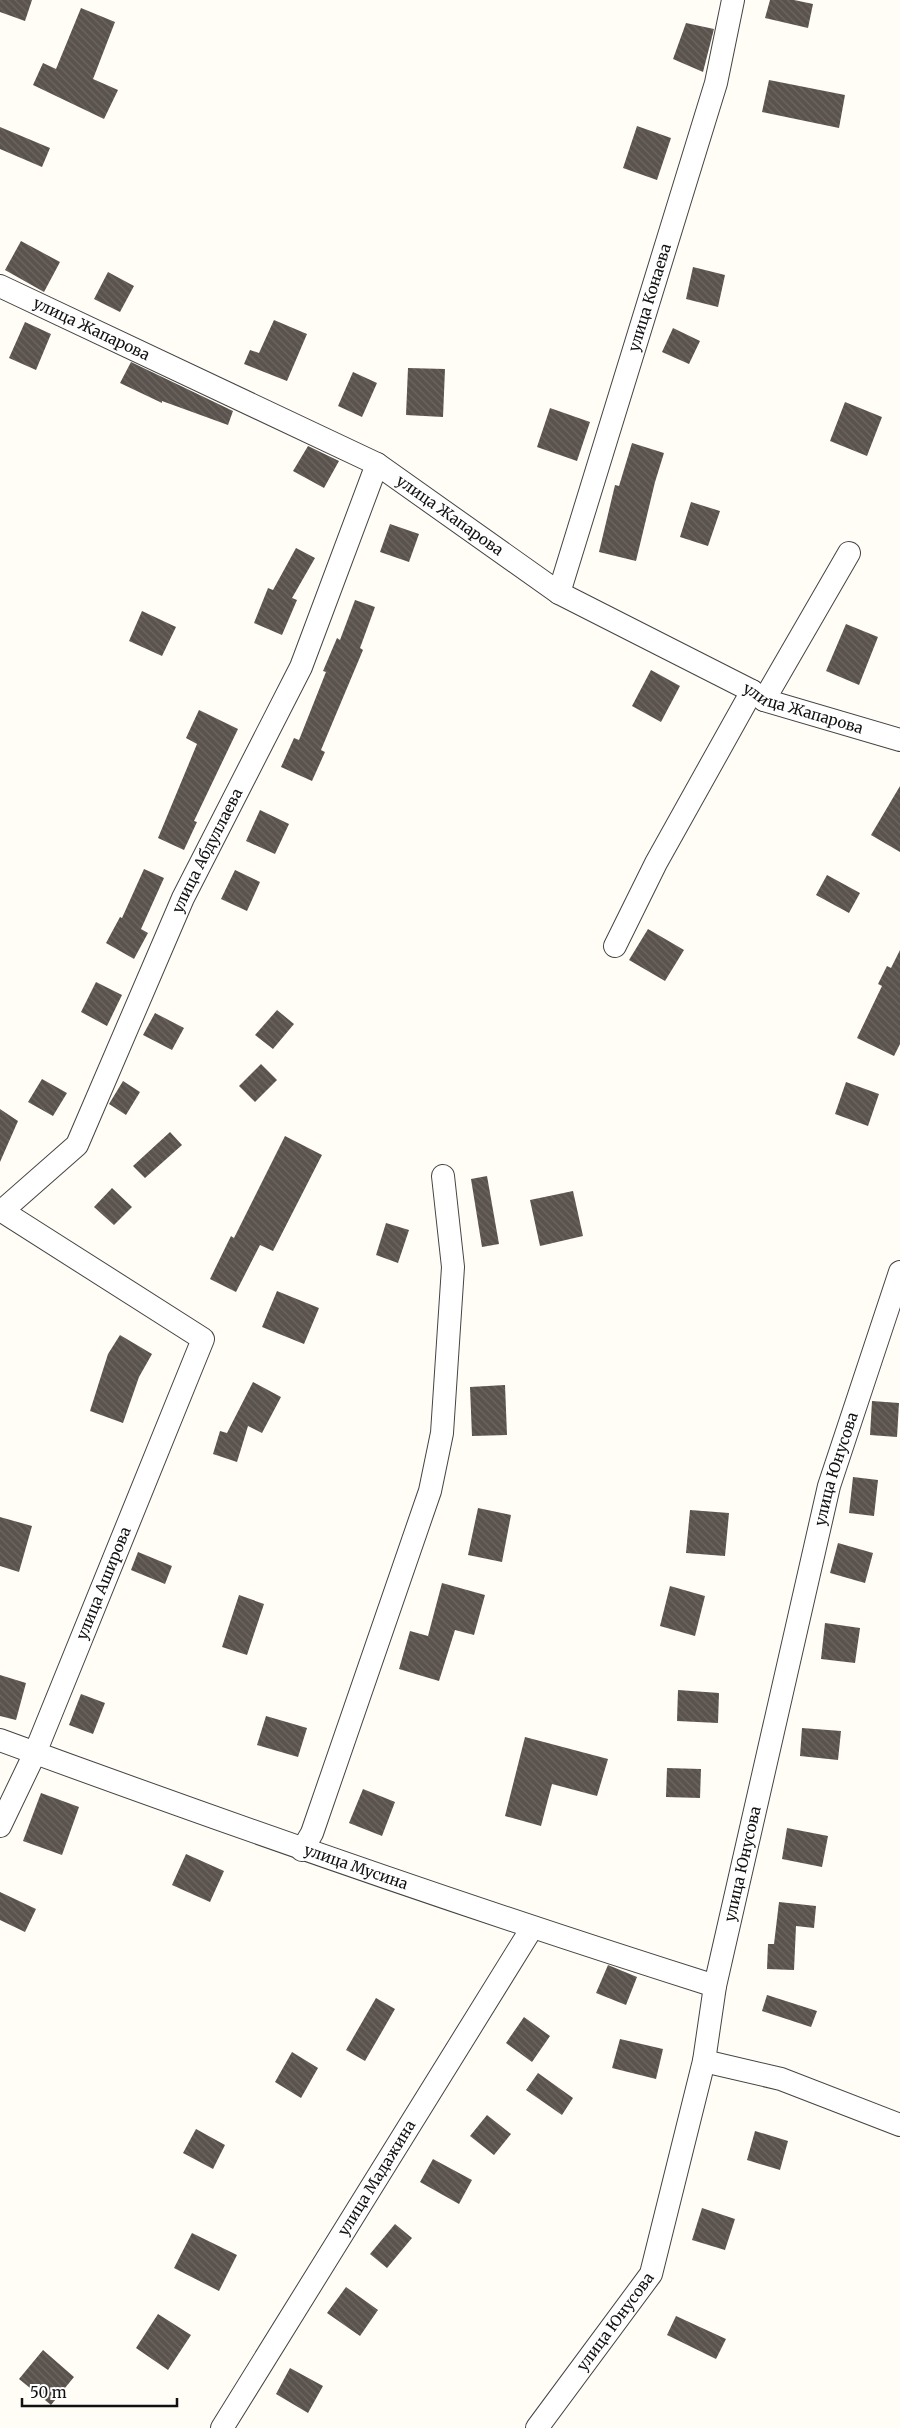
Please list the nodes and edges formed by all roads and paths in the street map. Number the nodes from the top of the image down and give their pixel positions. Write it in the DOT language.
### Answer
graph roads {
  1 [pos="733,0"];
  2 [pos="0,286"];
  3 [pos="377,464"];
  4 [pos="849,553"];
  5 [pos="559,593"];
  6 [pos="758,696"];
  7 [pos="900,740"];
  8 [pos="615,946"];
  9 [pos="443,1176"];
  10 [pos="1,1210"];
  11 [pos="900,1272"];
  12 [pos="0,1740"];
  13 [pos="35,1753"];
  14 [pos="0,1826"];
  15 [pos="302,1850"];
  16 [pos="532,1928"];
  17 [pos="715,1986"];
  18 [pos="704,2060"];
  19 [pos="900,2125"];
  20 [pos="222,2428"];
  21 [pos="537,2428"];
  1 -- 5 [label="street, улица Конаева"];
  2 -- 3 [label="street, улица Жапарова"];
  3 -- 5 [label="street, улица Жапарова"];
  3 -- 10 [label="street, улица Абдуллаева"];
  4 -- 6 [label="street"];
  5 -- 6 [label="street, улица Жапарова"];
  6 -- 7 [label="street, улица Жапарова"];
  6 -- 8 [label="street"];
  9 -- 15 [label="street"];
  10 -- 13 [label="street, улица Аширова"];
  11 -- 17 [label="street, улица Юнусова"];
  12 -- 13 [label="street, улица Мусина"];
  13 -- 14 [label="street, улица Аширова"];
  13 -- 15 [label="street, улица Мусина"];
  15 -- 16 [label="street, улица Мусина"];
  16 -- 17 [label="street, улица Мусина"];
  16 -- 20 [label="street, улица Мадажина"];
  17 -- 18 [label="street, улица Юнусова"];
  18 -- 19 [label="street"];
  18 -- 21 [label="street, улица Юнусова"];
}
